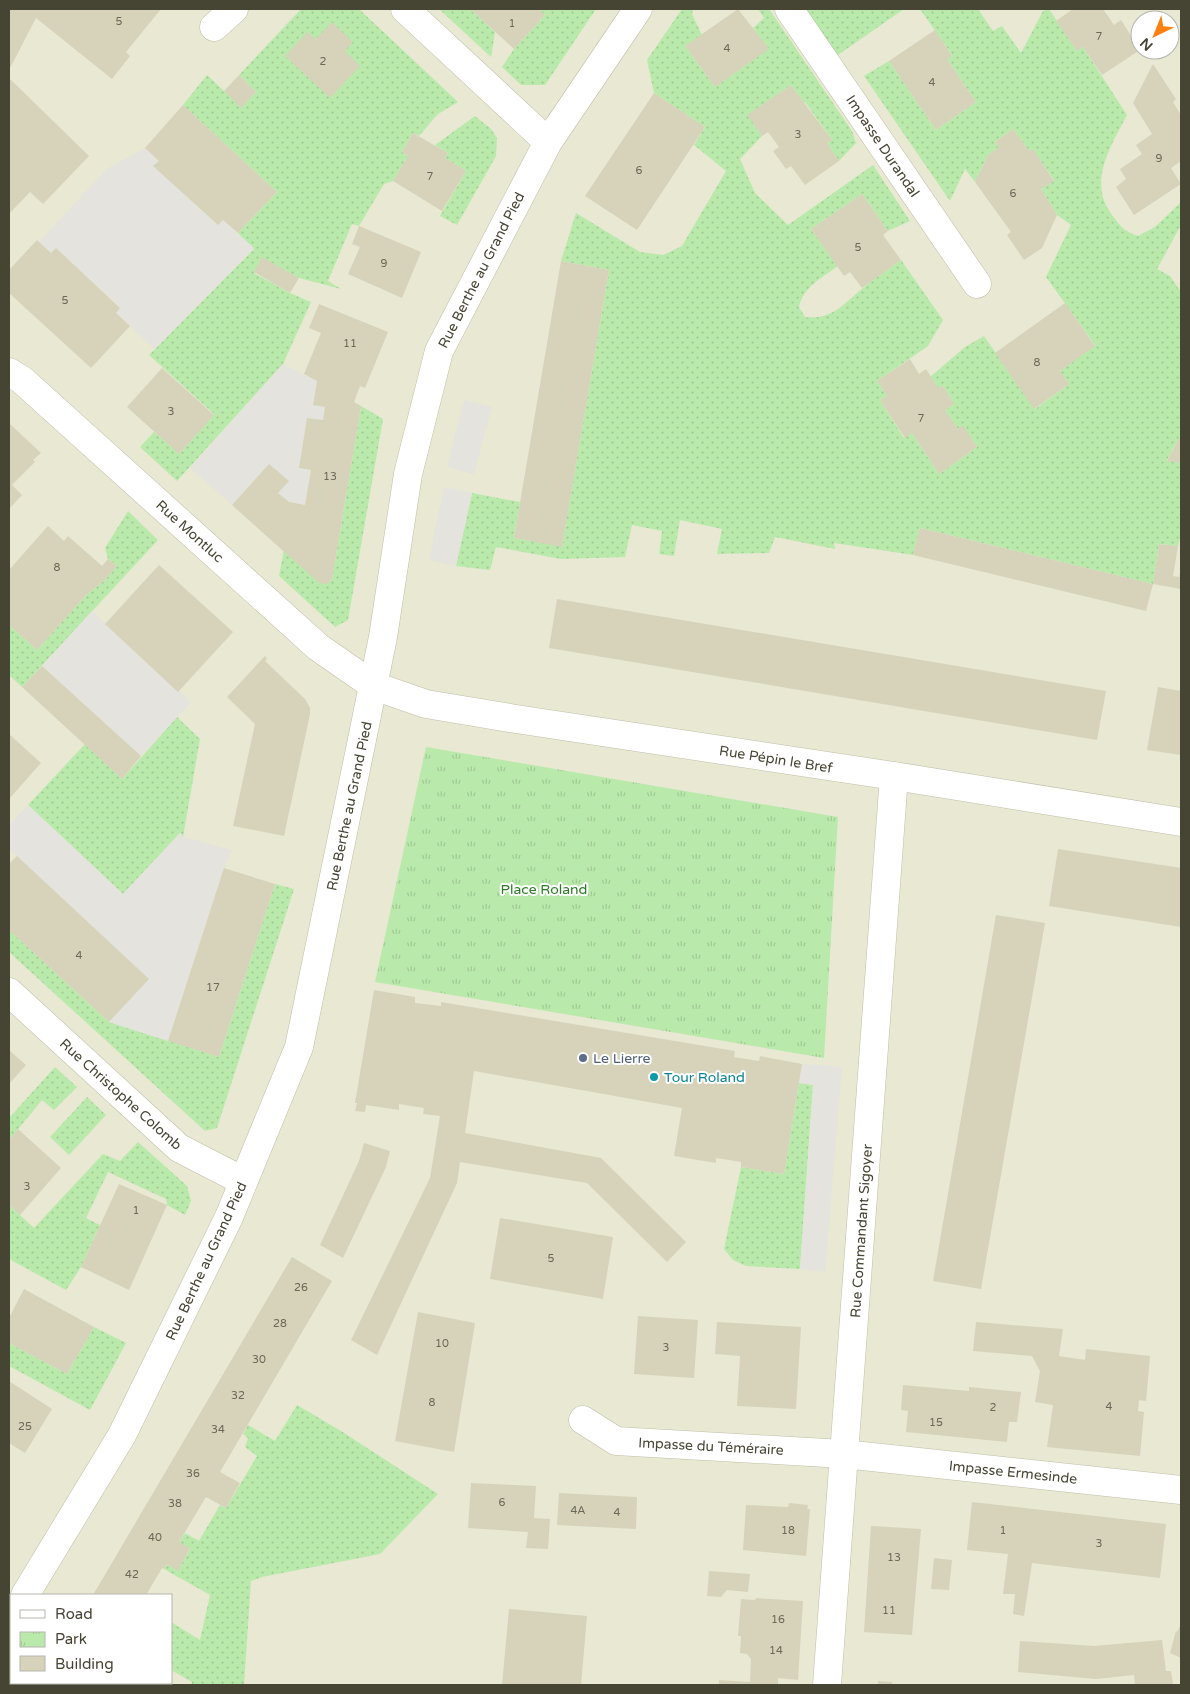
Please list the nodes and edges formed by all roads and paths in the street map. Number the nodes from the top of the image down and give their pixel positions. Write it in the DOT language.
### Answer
graph roads {
  1 [pos="234,9"];
  2 [pos="405,9"];
  3 [pos="638,9"];
  4 [pos="789,9"];
  5 [pos="214,27"];
  6 [pos="548,142"];
  7 [pos="977,284"];
  8 [pos="9,372"];
  9 [pos="374,686"];
  10 [pos="894,776"];
  11 [pos="1181,822"];
  12 [pos="9,992"];
  13 [pos="243,1182"];
  14 [pos="583,1420"];
  15 [pos="844,1454"];
  16 [pos="1181,1490"];
  17 [pos="26,1594"];
  18 [pos="827,1685"];
  1 -- 5 [label="street"];
  2 -- 6 [label="street"];
  3 -- 6 [label="street, Rue Berthe au Grand Pied"];
  4 -- 7 [label="street, Impasse Durandal"];
  6 -- 9 [label="street, Rue Berthe au Grand Pied"];
  8 -- 9 [label="street, Rue Montluc"];
  9 -- 10 [label="street, Rue Pépin le Bref"];
  9 -- 13 [label="street, Rue Berthe au Grand Pied"];
  10 -- 11 [label="street, Rue Pépin le Bref"];
  10 -- 15 [label="street, Rue Commandant Sigoyer"];
  12 -- 13 [label="street, Rue Christophe Colomb"];
  13 -- 17 [label="street, Rue Berthe au Grand Pied"];
  14 -- 15 [label="street, Impasse du Téméraire"];
  15 -- 16 [label="street, Impasse Ermesinde"];
  15 -- 18 [label="street, Rue Commandant Sigoyer"];
}
